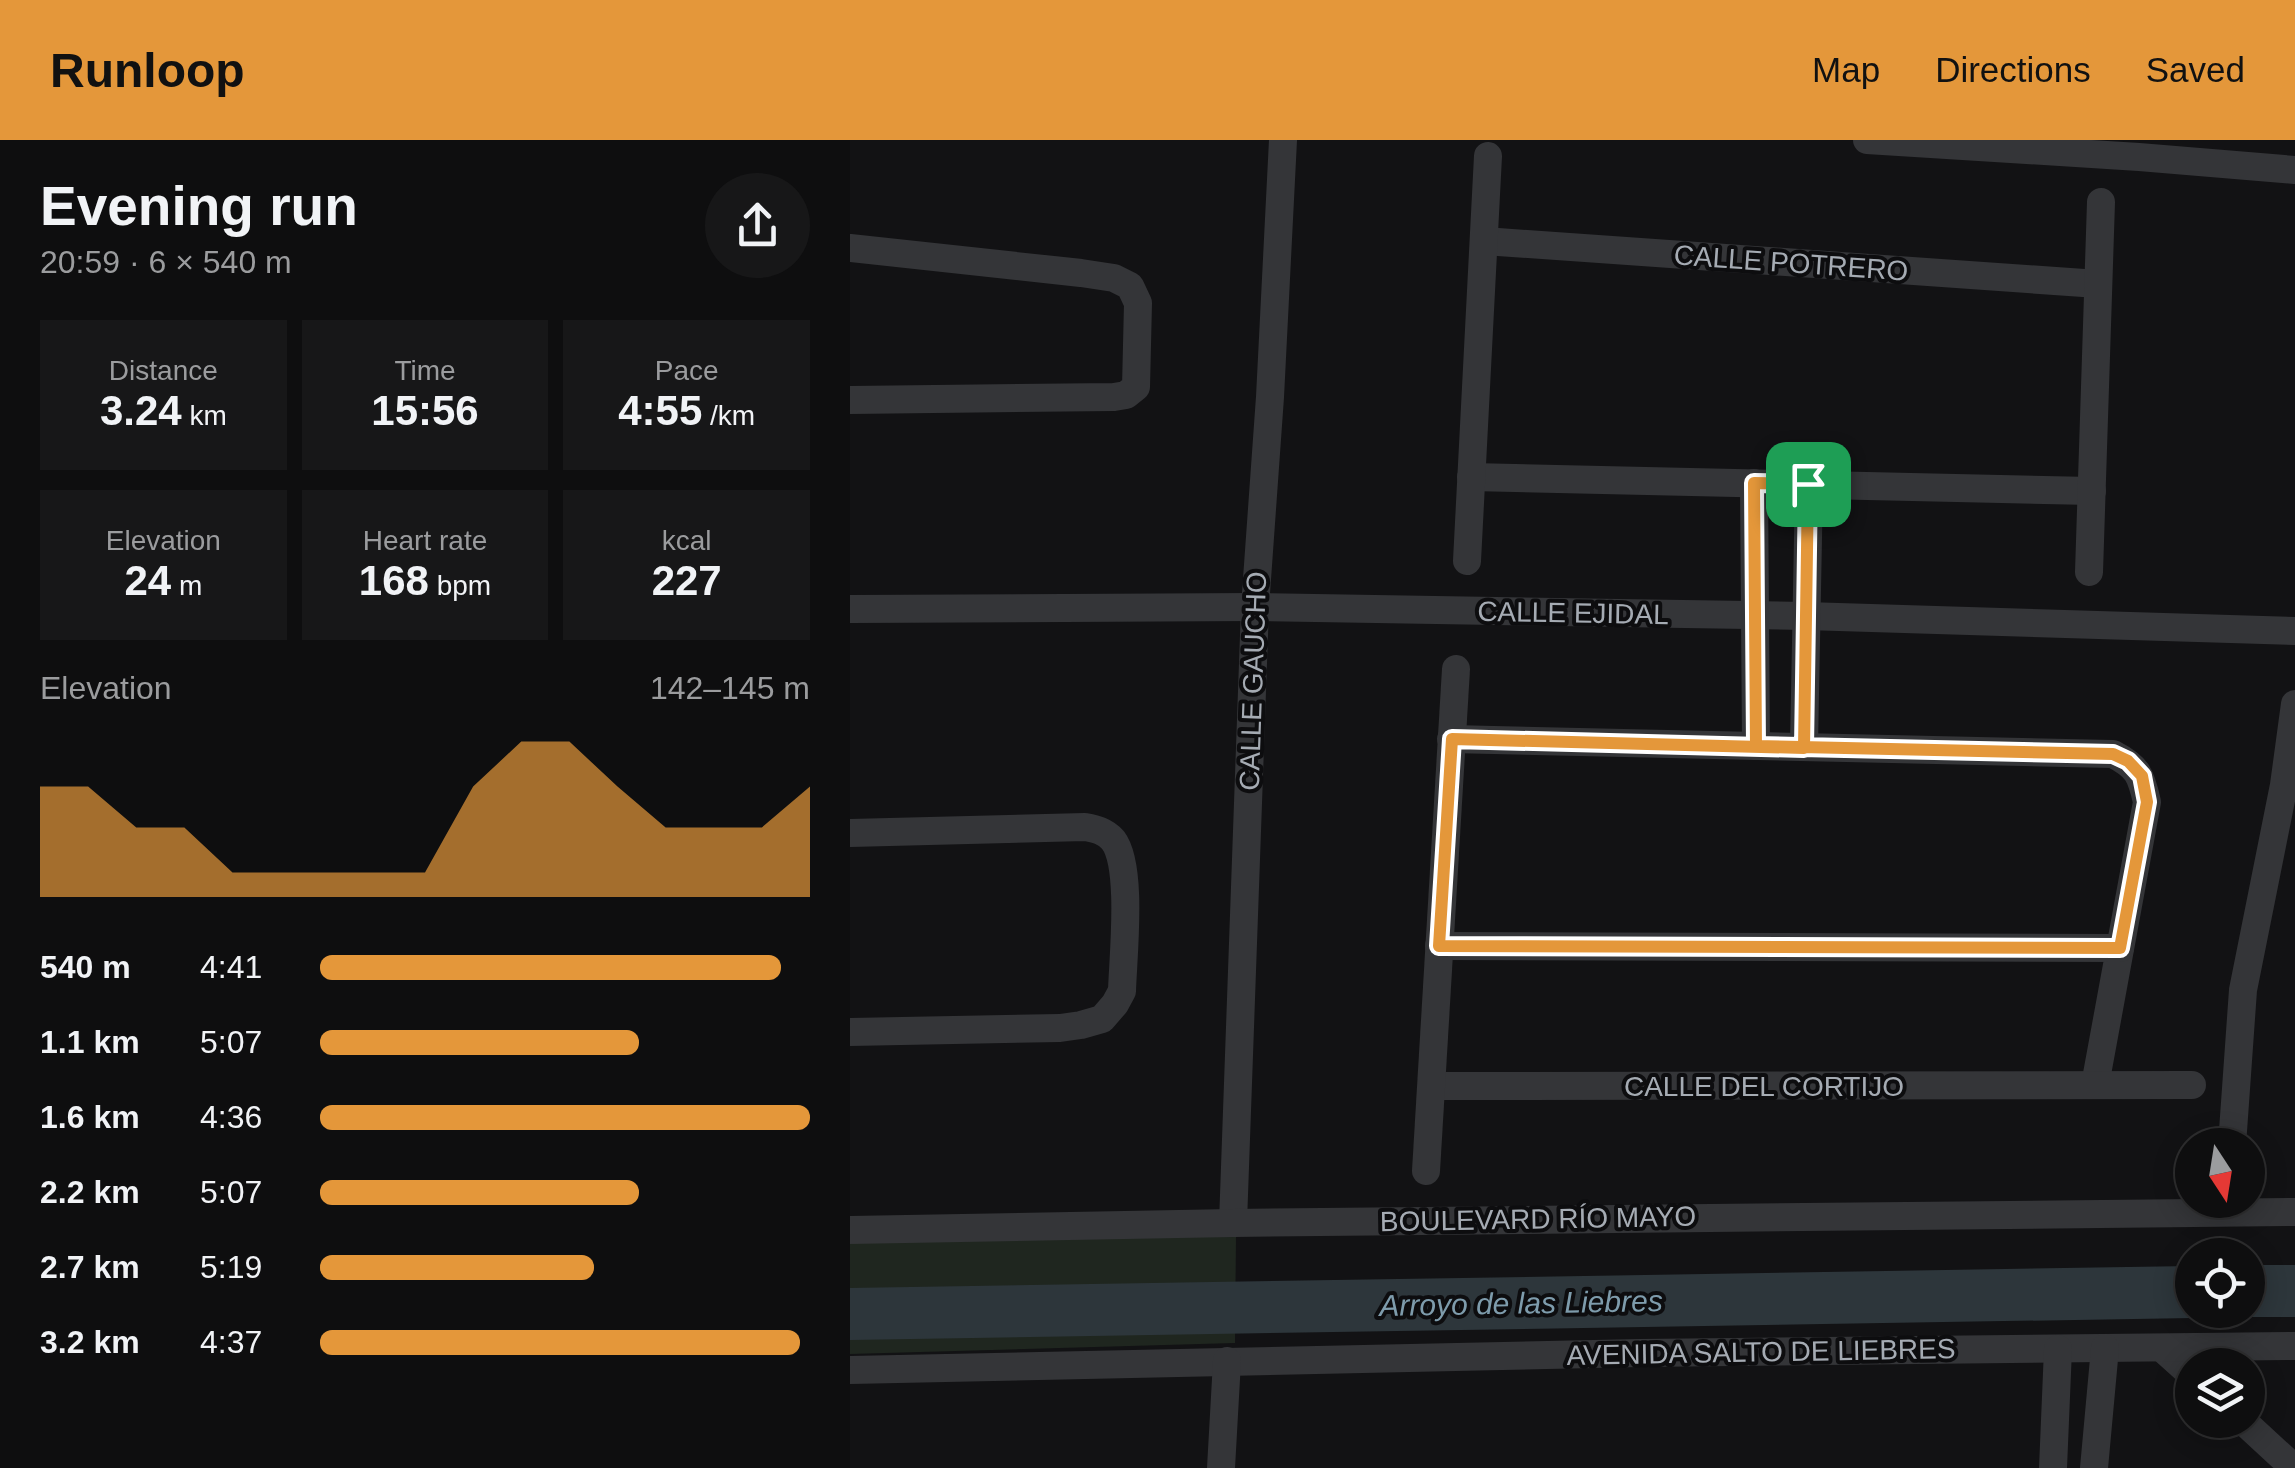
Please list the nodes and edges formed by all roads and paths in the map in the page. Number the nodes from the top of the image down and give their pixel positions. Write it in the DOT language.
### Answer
graph roads {
  1 [pos="1283,140"];
  2 [pos="1867,140"];
  3 [pos="1944,143"];
  4 [pos="2139,148"];
  5 [pos="1488,156"];
  6 [pos="2295,170"];
  7 [pos="2102,202"];
  8 [pos="1484,242"];
  9 [pos="850,248"];
  10 [pos="2098,284"];
  11 [pos="850,400"];
  12 [pos="1472,477"];
  13 [pos="1754,483"];
  14 [pos="1808,484"];
  15 [pos="2092,491"];
  16 [pos="1467,561"];
  17 [pos="2089,572"];
  18 [pos="1255,607"];
  19 [pos="850,609"];
  20 [pos="1806,616"];
  21 [pos="1754,617"];
  22 [pos="2295,631"];
  23 [pos="1456,669"];
  24 [pos="2295,704"];
  25 [pos="1452,739"];
  26 [pos="1756,746"];
  27 [pos="1804,748"];
  28 [pos="850,833"];
  29 [pos="1439,946"];
  30 [pos="2120,948"];
  31 [pos="850,1032"];
  32 [pos="2192,1085"];
  33 [pos="1432,1086"];
  34 [pos="2095,1086"];
  35 [pos="2233,1128"];
  36 [pos="1426,1171"];
  37 [pos="2175,1206"];
  38 [pos="2265,1209"];
  39 [pos="2295,1212"];
  40 [pos="1233,1223"];
  41 [pos="850,1230"];
  42 [pos="2295,1346"];
  43 [pos="2105,1348"];
  44 [pos="2162,1348"];
  45 [pos="2058,1349"];
  46 [pos="1228,1360"];
  47 [pos="2175,1360"];
  48 [pos="850,1370"];
  49 [pos="2262,1438"];
  50 [pos="1221,1468"];
  51 [pos="2054,1468"];
  52 [pos="2094,1468"];
  53 [pos="2294,1468"];
  1 -- 18 [label="street, CALLE GAUCHO"];
  2 -- 3 [label="street"];
  3 -- 4 [label="street"];
  4 -- 6 [label="street"];
  5 -- 8 [label="street"];
  7 -- 10 [label="street"];
  8 -- 10 [label="street, CALLE POTRERO"];
  8 -- 12 [label="street"];
  9 -- 11 [label="street"];
  10 -- 15 [label="street"];
  12 -- 13 [label="street"];
  12 -- 16 [label="street"];
  13 -- 14 [label="street"];
  13 -- 21 [label="street"];
  14 -- 15 [label="street"];
  14 -- 20 [label="street"];
  15 -- 17 [label="street"];
  18 -- 19 [label="street, CALLE EJIDAL"];
  18 -- 21 [label="street, CALLE EJIDAL"];
  18 -- 40 [label="street, CALLE GAUCHO"];
  20 -- 21 [label="street, CALLE EJIDAL"];
  20 -- 22 [label="street, CALLE EJIDAL"];
  20 -- 27 [label="street"];
  21 -- 26 [label="street"];
  23 -- 25 [label="street"];
  24 -- 35 [label="street"];
  25 -- 26 [label="street"];
  25 -- 29 [label="street"];
  26 -- 27 [label="street"];
  27 -- 30 [label="street"];
  28 -- 31 [label="street"];
  29 -- 30 [label="street"];
  29 -- 33 [label="street"];
  30 -- 34 [label="street"];
  32 -- 34 [label="street, CALLE DEL CORTIJO"];
  33 -- 34 [label="street, CALLE DEL CORTIJO"];
  33 -- 36 [label="street"];
  37 -- 40 [label="street, BOULEVARD RÍO MAYO"];
  38 -- 39 [label="street"];
  40 -- 41 [label="street, BOULEVARD RÍO MAYO"];
  42 -- 44 [label="street, AVENIDA SALTO DE LIEBRES"];
  43 -- 44 [label="street, AVENIDA SALTO DE LIEBRES"];
  43 -- 45 [label="street, AVENIDA SALTO DE LIEBRES"];
  43 -- 52 [label="street"];
  44 -- 47 [label="street"];
  45 -- 46 [label="street, AVENIDA SALTO DE LIEBRES"];
  45 -- 51 [label="street"];
  46 -- 48 [label="street"];
  46 -- 50 [label="street"];
  49 -- 53 [label="street"];
}
